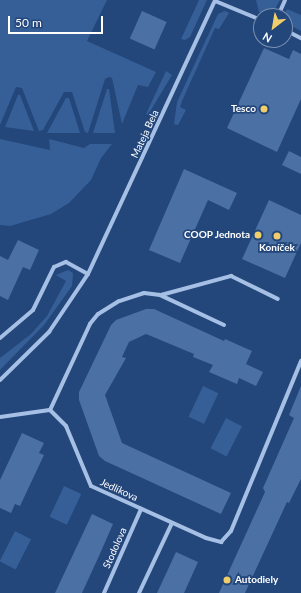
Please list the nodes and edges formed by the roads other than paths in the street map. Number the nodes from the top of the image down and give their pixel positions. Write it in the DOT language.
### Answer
graph roads {
  1 [pos="215,0"];
  2 [pos="253,17"];
  3 [pos="88,274"];
  4 [pos="160,295"];
  5 [pos="278,299"];
  6 [pos="224,326"];
  7 [pos="0,338"];
  8 [pos="301,361"];
  9 [pos="0,380"];
  10 [pos="50,410"];
  11 [pos="0,417"];
  12 [pos="141,509"];
  13 [pos="172,523"];
  14 [pos="104,593"];
  15 [pos="139,593"];
  1 -- 2 [label="street"];
  1 -- 3 [label="street, Mateja Bela"];
  3 -- 7 [label="street"];
  3 -- 9 [label="street, Mateja Bela"];
  4 -- 5 [label="street"];
  4 -- 6 [label="street"];
  4 -- 10 [label="street"];
  8 -- 13 [label="street, Jedlíkova"];
  10 -- 11 [label="street"];
  10 -- 12 [label="street, Jedlíkova"];
  12 -- 13 [label="street, Jedlíkova"];
  12 -- 14 [label="street, Stodolova"];
  13 -- 15 [label="street"];
}
